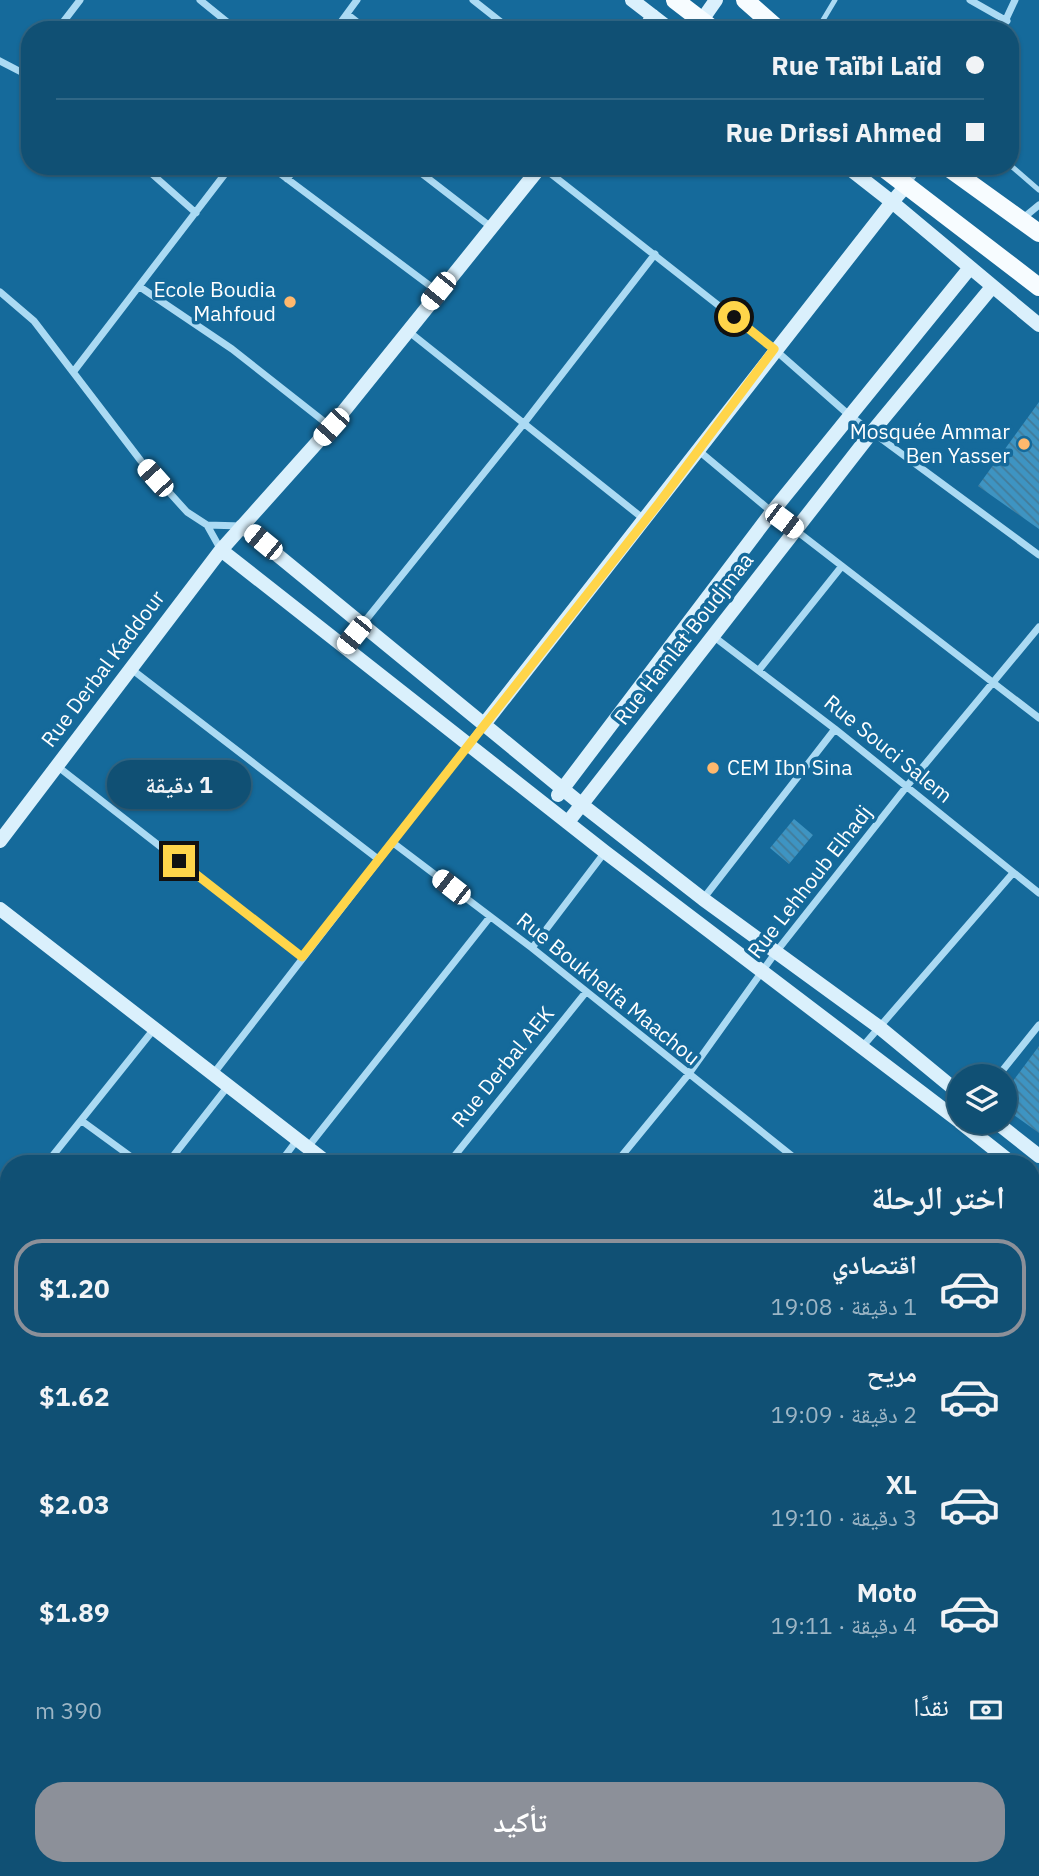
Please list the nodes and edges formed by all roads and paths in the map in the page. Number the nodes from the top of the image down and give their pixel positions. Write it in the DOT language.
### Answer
graph roads {
  1 [pos="80,0"];
  2 [pos="200,0"];
  3 [pos="216,0"];
  4 [pos="357,0"];
  5 [pos="473,0"];
  6 [pos="632,0"];
  7 [pos="675,0"];
  8 [pos="716,0"];
  9 [pos="745,0"];
  10 [pos="835,0"];
  11 [pos="970,0"];
  12 [pos="1015,0"];
  13 [pos="210,8"];
  14 [pos="347,14"];
  15 [pos="653,16"];
  16 [pos="1007,20"];
  17 [pos="64,21"];
  18 [pos="226,21"];
  19 [pos="342,21"];
  20 [pos="356,21"];
  21 [pos="500,21"];
  22 [pos="650,21"];
  23 [pos="659,21"];
  24 [pos="703,21"];
  25 [pos="709,21"];
  26 [pos="769,21"];
  27 [pos="822,21"];
  28 [pos="0,61"];
  29 [pos="21,72"];
  30 [pos="1019,173"];
  31 [pos="153,175"];
  32 [pos="224,175"];
  33 [pos="282,175"];
  34 [pos="290,175"];
  35 [pos="424,175"];
  36 [pos="534,175"];
  37 [pos="553,175"];
  38 [pos="857,175"];
  39 [pos="892,175"];
  40 [pos="913,175"];
  41 [pos="959,175"];
  42 [pos="287,179"];
  43 [pos="906,186"];
  44 [pos="1039,190"];
  45 [pos="891,202"];
  46 [pos="1039,205"];
  47 [pos="195,213"];
  48 [pos="1022,220"];
  49 [pos="491,227"];
  50 [pos="1039,233"];
  51 [pos="655,254"];
  52 [pos="969,269"];
  53 [pos="140,287"];
  54 [pos="992,287"];
  55 [pos="1039,287"];
  56 [pos="438,291"];
  57 [pos="0,292"];
  58 [pos="1039,325"];
  59 [pos="406,330"];
  60 [pos="774,349"];
  61 [pos="74,371"];
  62 [pos="849,415"];
  63 [pos="525,422"];
  64 [pos="331,427"];
  65 [pos="872,432"];
  66 [pos="699,451"];
  67 [pos="772,512"];
  68 [pos="646,520"];
  69 [pos="206,525"];
  70 [pos="243,526"];
  71 [pos="796,530"];
  72 [pos="221,550"];
  73 [pos="1039,555"];
  74 [pos="842,566"];
  75 [pos="363,623"];
  76 [pos="1039,627"];
  77 [pos="712,635"];
  78 [pos="345,646"];
  79 [pos="130,668"];
  80 [pos="759,670"];
  81 [pos="992,683"];
  82 [pos="1039,718"];
  83 [pos="485,723"];
  84 [pos="835,729"];
  85 [pos="470,744"];
  86 [pos="56,765"];
  87 [pos="907,786"];
  88 [pos="562,789"];
  89 [pos="581,804"];
  90 [pos="549,806"];
  91 [pos="568,822"];
  92 [pos="0,841"];
  93 [pos="392,842"];
  94 [pos="605,852"];
  95 [pos="378,859"];
  96 [pos="1013,873"];
  97 [pos="1039,893"];
  98 [pos="703,899"];
  99 [pos="0,909"];
  100 [pos="490,917"];
  101 [pos="532,948"];
  102 [pos="776,952"];
  103 [pos="302,957"];
  104 [pos="762,971"];
  105 [pos="586,992"];
  106 [pos="1039,1025"];
  107 [pos="879,1027"];
  108 [pos="155,1028"];
  109 [pos="863,1046"];
  110 [pos="1008,1064"];
  111 [pos="214,1073"];
  112 [pos="688,1075"];
  113 [pos="947,1083"];
  114 [pos="228,1086"];
  115 [pos="947,1112"];
  116 [pos="82,1121"];
  117 [pos="975,1134"];
  118 [pos="1011,1134"];
  119 [pos="303,1143"];
  120 [pos="54,1155"];
  121 [pos="129,1155"];
  122 [pos="174,1155"];
  123 [pos="289,1155"];
  124 [pos="318,1155"];
  125 [pos="455,1155"];
  126 [pos="622,1155"];
  127 [pos="791,1155"];
  128 [pos="1002,1155"];
  129 [pos="1038,1155"];
  1 -- 17 [label="street"];
  2 -- 13 [label="street"];
  3 -- 13 [label="street"];
  4 -- 14 [label="street"];
  5 -- 21 [label="street"];
  6 -- 15 [label="street"];
  7 -- 24 [label="main road"];
  8 -- 25 [label="street"];
  9 -- 26 [label="main road"];
  10 -- 27 [label="lane"];
  11 -- 16 [label="street"];
  12 -- 16 [label="street"];
  13 -- 18 [label="street"];
  14 -- 19 [label="street"];
  14 -- 20 [label="street"];
  15 -- 22 [label="street"];
  15 -- 23 [label="street"];
  28 -- 29 [label="street"];
  30 -- 44 [label="lane"];
  31 -- 47 [label="street"];
  32 -- 47 [label="street"];
  33 -- 42 [label="street"];
  34 -- 42 [label="street"];
  35 -- 49 [label="street"];
  36 -- 49 [label="street, Rue Derbal Kaddour"];
  37 -- 51 [label="street"];
  38 -- 45 [label="street"];
  39 -- 43 [label="main road"];
  40 -- 43 [label="street"];
  41 -- 48 [label="main road"];
  42 -- 56 [label="street"];
  43 -- 45 [label="street"];
  43 -- 55 [label="main road"];
  45 -- 52 [label="street"];
  45 -- 60 [label="street"];
  46 -- 48 [label="street"];
  47 -- 53 [label="street"];
  48 -- 50 [label="main road"];
  49 -- 56 [label="street, Rue Derbal Kaddour"];
  51 -- 60 [label="street"];
  51 -- 63 [label="street"];
  52 -- 54 [label="street"];
  52 -- 62 [label="street, Rue Hamlat Boudjmaa"];
  53 -- 61 [label="street"];
  53 -- 64 [label="street"];
  54 -- 58 [label="street"];
  54 -- 65 [label="street, Rue Hamlat Boudjmaa"];
  56 -- 59 [label="street, Rue Derbal Kaddour"];
  57 -- 61 [label="street"];
  59 -- 63 [label="street"];
  59 -- 64 [label="street, Rue Derbal Kaddour"];
  60 -- 62 [label="street"];
  60 -- 66 [label="street"];
  61 -- 69 [label="street"];
  62 -- 65 [label="street"];
  62 -- 67 [label="street, Rue Hamlat Boudjmaa"];
  63 -- 68 [label="street"];
  63 -- 75 [label="street"];
  64 -- 70 [label="street, Rue Derbal Kaddour"];
  65 -- 71 [label="street, Rue Hamlat Boudjmaa"];
  65 -- 73 [label="street"];
  66 -- 67 [label="street"];
  66 -- 68 [label="street"];
  67 -- 71 [label="street"];
  67 -- 88 [label="street, Rue Hamlat Boudjmaa"];
  68 -- 83 [label="street"];
  69 -- 70 [label="street"];
  69 -- 72 [label="street"];
  70 -- 72 [label="street, Rue Derbal Kaddour"];
  70 -- 75 [label="street"];
  71 -- 74 [label="street"];
  71 -- 77 [label="street, Rue Hamlat Boudjmaa"];
  72 -- 78 [label="street"];
  72 -- 79 [label="street, Rue Derbal Kaddour"];
  74 -- 80 [label="street"];
  74 -- 81 [label="street"];
  75 -- 78 [label="street"];
  75 -- 83 [label="street"];
  76 -- 81 [label="street, Rue Lehhoub Elhadj"];
  77 -- 80 [label="street, Rue Souci Salem"];
  77 -- 89 [label="street, Rue Hamlat Boudjmaa"];
  78 -- 85 [label="street"];
  79 -- 86 [label="street, Rue Derbal Kaddour"];
  79 -- 95 [label="street"];
  80 -- 84 [label="street, Rue Souci Salem"];
  81 -- 82 [label="street"];
  81 -- 87 [label="street, Rue Lehhoub Elhadj"];
  83 -- 85 [label="street"];
  83 -- 88 [label="street"];
  84 -- 87 [label="street, Rue Souci Salem"];
  84 -- 98 [label="street"];
  85 -- 90 [label="street"];
  85 -- 93 [label="street"];
  86 -- 92 [label="street, Rue Derbal Kaddour"];
  86 -- 103 [label="street"];
  87 -- 96 [label="street, Rue Souci Salem"];
  87 -- 102 [label="street, Rue Lehhoub Elhadj"];
  88 -- 89 [label="street"];
  88 -- 90 [label="street, Rue Hamlat Boudjmaa"];
  89 -- 91 [label="street, Rue Hamlat Boudjmaa"];
  89 -- 98 [label="street"];
  90 -- 91 [label="street"];
  91 -- 94 [label="street"];
  93 -- 95 [label="street"];
  93 -- 100 [label="street, Rue Boukhelfa Maachou"];
  94 -- 101 [label="street"];
  94 -- 104 [label="street"];
  95 -- 103 [label="street"];
  96 -- 97 [label="street, Rue Souci Salem"];
  96 -- 107 [label="street"];
  98 -- 102 [label="street"];
  99 -- 108 [label="street"];
  100 -- 101 [label="street, Rue Boukhelfa Maachou"];
  100 -- 119 [label="street"];
  101 -- 105 [label="street, Rue Boukhelfa Maachou"];
  102 -- 104 [label="street, Rue Lehhoub Elhadj"];
  102 -- 107 [label="street"];
  103 -- 111 [label="street"];
  104 -- 109 [label="street"];
  104 -- 112 [label="street, Rue Lehhoub Elhadj"];
  105 -- 112 [label="street, Rue Boukhelfa Maachou"];
  105 -- 125 [label="street, Rue Derbal AEK"];
  106 -- 110 [label="street"];
  107 -- 109 [label="street"];
  107 -- 113 [label="street"];
  108 -- 111 [label="street"];
  108 -- 116 [label="street"];
  109 -- 115 [label="street"];
  111 -- 114 [label="street"];
  112 -- 126 [label="street, Rue Lehhoub Elhadj"];
  112 -- 127 [label="street, Rue Boukhelfa Maachou"];
  114 -- 119 [label="street"];
  114 -- 122 [label="street"];
  116 -- 120 [label="street"];
  116 -- 121 [label="street"];
  117 -- 128 [label="street"];
  118 -- 129 [label="street"];
  119 -- 123 [label="street"];
  119 -- 124 [label="street"];
}
